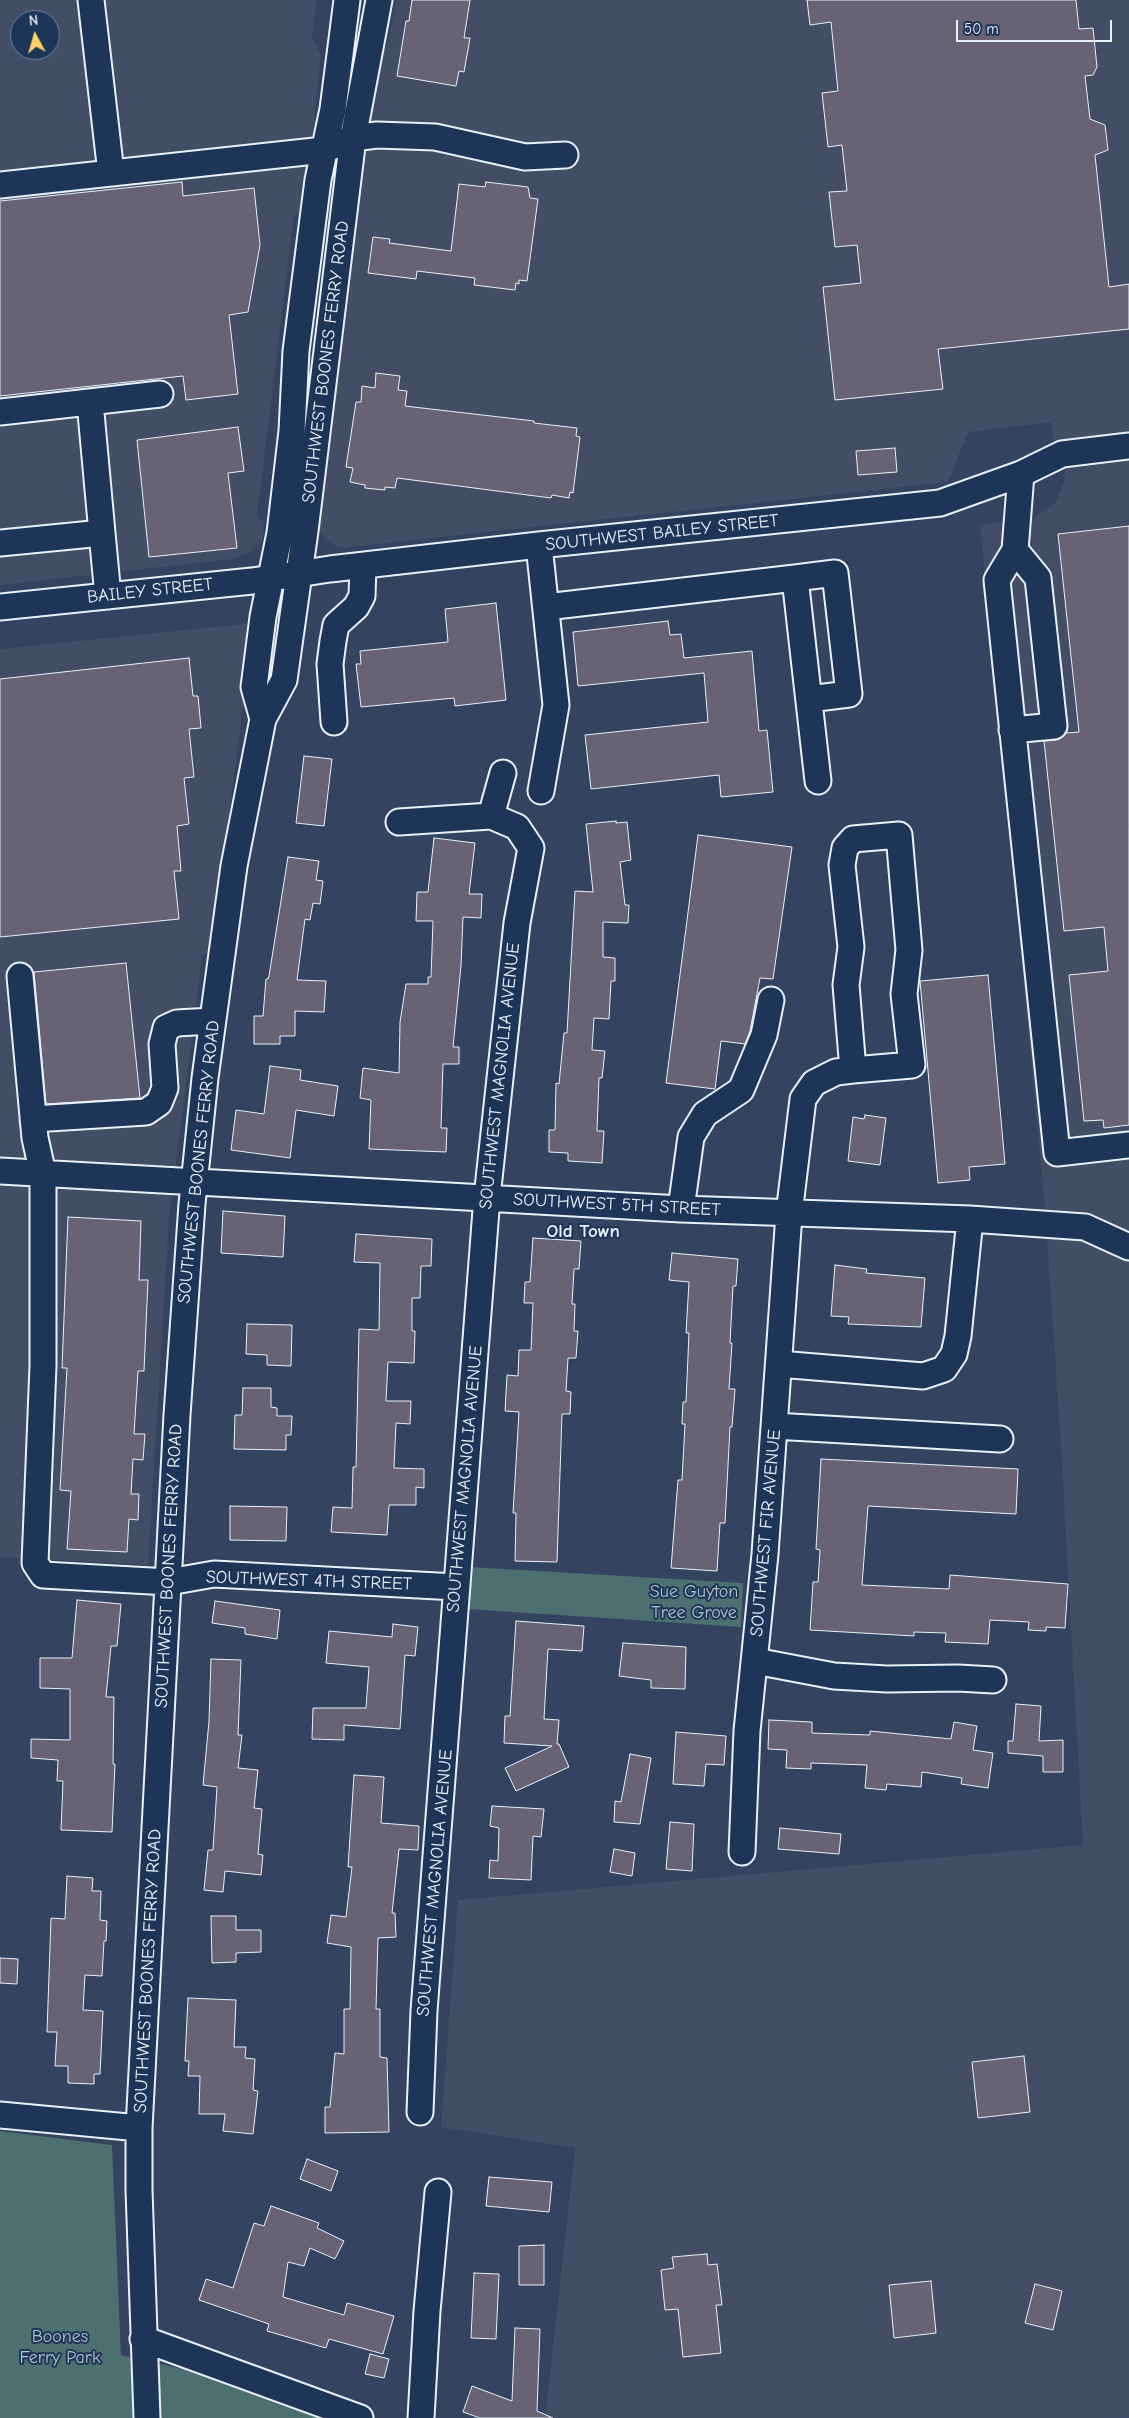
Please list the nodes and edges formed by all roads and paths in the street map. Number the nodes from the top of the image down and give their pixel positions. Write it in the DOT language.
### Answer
graph roads {
  1 [pos="91,0"];
  2 [pos="347,0"];
  3 [pos="379,0"];
  4 [pos="353,138"];
  5 [pos="324,150"];
  6 [pos="566,155"];
  7 [pos="111,173"];
  8 [pos="0,185"];
  9 [pos="160,394"];
  10 [pos="90,402"];
  11 [pos="0,412"];
  12 [pos="1129,446"];
  13 [pos="1021,474"];
  14 [pos="102,533"];
  15 [pos="0,543"];
  16 [pos="539,545"];
  17 [pos="1015,550"];
  18 [pos="363,566"];
  19 [pos="299,574"];
  20 [pos="271,578"];
  21 [pos="795,578"];
  22 [pos="108,596"];
  23 [pos="0,607"];
  24 [pos="546,607"];
  25 [pos="809,699"];
  26 [pos="263,719"];
  27 [pos="334,722"];
  28 [pos="1012,730"];
  29 [pos="503,773"];
  30 [pos="818,781"];
  31 [pos="541,791"];
  32 [pos="491,816"];
  33 [pos="398,822"];
  34 [pos="20,976"];
  35 [pos="771,1000"];
  36 [pos="212,1020"];
  37 [pos="854,1070"];
  38 [pos="33,1119"];
  39 [pos="1129,1145"];
  40 [pos="0,1171"];
  41 [pos="42,1174"];
  42 [pos="194,1181"];
  43 [pos="487,1197"];
  44 [pos="681,1209"];
  45 [pos="789,1214"];
  46 [pos="970,1219"];
  47 [pos="1129,1246"];
  48 [pos="779,1364"];
  49 [pos="774,1426"];
  50 [pos="1000,1439"];
  51 [pos="169,1582"];
  52 [pos="456,1587"];
  53 [pos="755,1662"];
  54 [pos="993,1680"];
  55 [pos="742,1852"];
  56 [pos="420,2112"];
  57 [pos="0,2115"];
  58 [pos="139,2128"];
  59 [pos="438,2192"];
  60 [pos="143,2339"];
  61 [pos="146,2418"];
  62 [pos="360,2418"];
  63 [pos="421,2418"];
  1 -- 7 [label="street"];
  2 -- 5 [label="street, SOUTHWEST BOONES FERRY ROAD"];
  3 -- 4 [label="street, SOUTHWEST BOONES FERRY ROAD"];
  4 -- 5 [label="street"];
  4 -- 6 [label="street"];
  4 -- 19 [label="street, SOUTHWEST BOONES FERRY ROAD"];
  5 -- 7 [label="street"];
  5 -- 20 [label="street, SOUTHWEST BOONES FERRY ROAD"];
  7 -- 8 [label="street"];
  9 -- 10 [label="street"];
  10 -- 11 [label="street"];
  10 -- 14 [label="street"];
  12 -- 13 [label="street, SOUTHWEST BAILEY STREET"];
  13 -- 16 [label="street, SOUTHWEST BAILEY STREET"];
  13 -- 17 [label="street"];
  14 -- 15 [label="street"];
  14 -- 22 [label="street"];
  16 -- 18 [label="street, SOUTHWEST BAILEY STREET"];
  16 -- 24 [label="street"];
  17 -- 28 [label="street"];
  17 -- 28 [label="street"];
  18 -- 19 [label="street, SOUTHWEST BAILEY STREET"];
  18 -- 27 [label="street"];
  19 -- 20 [label="street, BAILEY STREET"];
  19 -- 26 [label="street, SOUTHWEST BOONES FERRY ROAD"];
  20 -- 22 [label="street, BAILEY STREET"];
  20 -- 26 [label="street, SOUTHWEST BOONES FERRY ROAD"];
  21 -- 24 [label="street"];
  21 -- 25 [label="street"];
  21 -- 25 [label="street"];
  22 -- 23 [label="street, BAILEY STREET"];
  24 -- 31 [label="street"];
  25 -- 30 [label="street"];
  26 -- 36 [label="street, SOUTHWEST BOONES FERRY ROAD"];
  28 -- 39 [label="street"];
  29 -- 32 [label="street"];
  32 -- 33 [label="street"];
  32 -- 43 [label="street, SOUTHWEST MAGNOLIA AVENUE"];
  34 -- 38 [label="street"];
  35 -- 44 [label="street"];
  36 -- 38 [label="street"];
  36 -- 42 [label="street, SOUTHWEST BOONES FERRY ROAD"];
  37 -- 37 [label="street, SOUTHWEST FIR AVENUE"];
  37 -- 45 [label="street, SOUTHWEST FIR AVENUE"];
  38 -- 41 [label="street"];
  40 -- 41 [label="street, SOUTHWEST 5TH STREET"];
  41 -- 42 [label="street, SOUTHWEST 5TH STREET"];
  41 -- 51 [label="street, SOUTHWEST 4TH STREET"];
  42 -- 43 [label="street, SOUTHWEST 5TH STREET"];
  42 -- 51 [label="street, SOUTHWEST BOONES FERRY ROAD"];
  43 -- 44 [label="street, SOUTHWEST 5TH STREET"];
  43 -- 52 [label="street, SOUTHWEST MAGNOLIA AVENUE"];
  44 -- 45 [label="street, SOUTHWEST 5TH STREET"];
  45 -- 46 [label="street, SOUTHWEST 5TH STREET"];
  45 -- 48 [label="street, SOUTHWEST FIR AVENUE"];
  46 -- 47 [label="street, SOUTHWEST 5TH STREET"];
  46 -- 48 [label="street"];
  48 -- 49 [label="street, SOUTHWEST FIR AVENUE"];
  49 -- 50 [label="street"];
  49 -- 53 [label="street, SOUTHWEST FIR AVENUE"];
  51 -- 52 [label="street, SOUTHWEST 4TH STREET"];
  51 -- 58 [label="street, SOUTHWEST BOONES FERRY ROAD"];
  52 -- 56 [label="street, SOUTHWEST MAGNOLIA AVENUE"];
  53 -- 54 [label="street"];
  53 -- 55 [label="street, SOUTHWEST FIR AVENUE"];
  57 -- 58 [label="street"];
  58 -- 60 [label="street, SOUTHWEST BOONES FERRY ROAD"];
  59 -- 63 [label="street"];
  60 -- 61 [label="street, SOUTHWEST BOONES FERRY ROAD"];
  60 -- 62 [label="street"];
}
